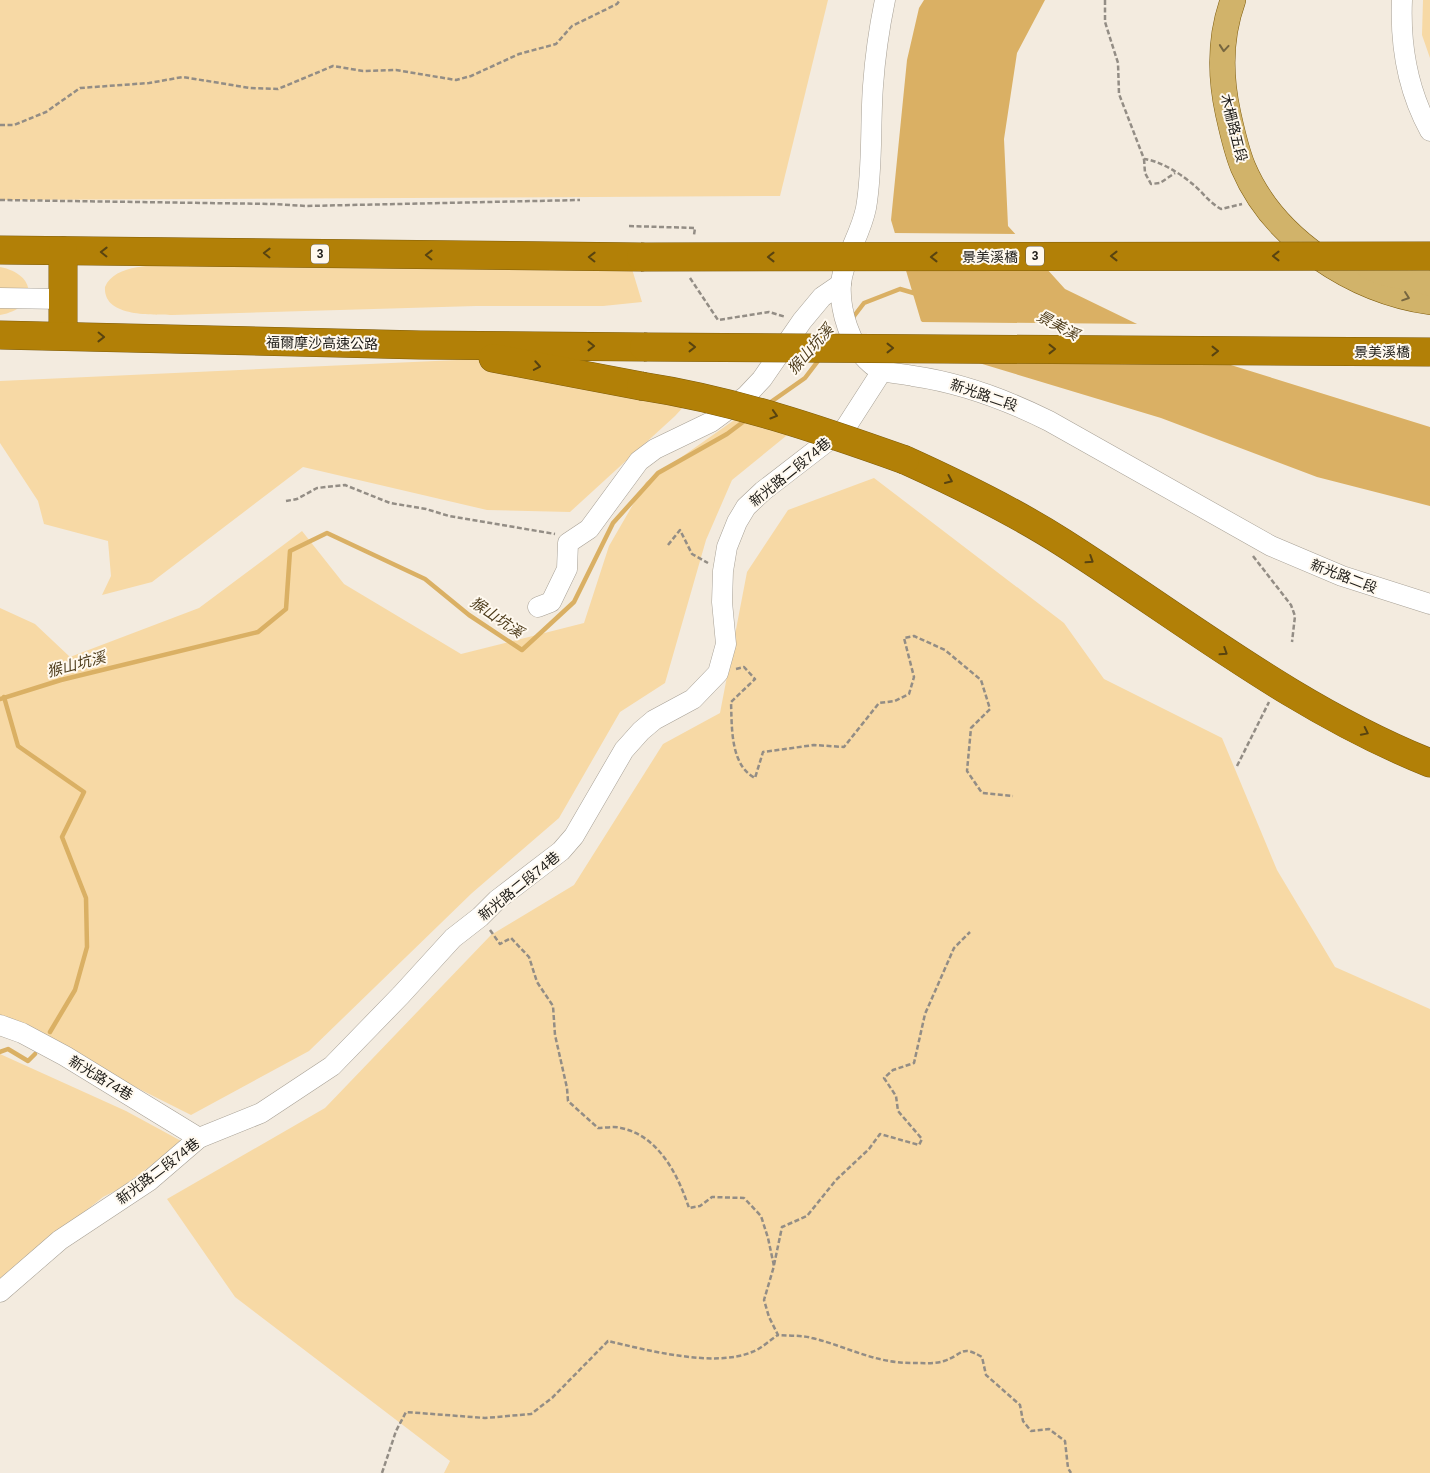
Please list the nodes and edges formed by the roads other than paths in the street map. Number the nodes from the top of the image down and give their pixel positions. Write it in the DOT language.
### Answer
graph roads {
  1 [pos="885,0"];
  2 [pos="1233,0"];
  3 [pos="1250,0"];
  4 [pos="1402,0"];
  5 [pos="1430,131"];
  6 [pos="0,250"];
  7 [pos="63,252"];
  8 [pos="1430,256"];
  9 [pos="1430,283"];
  10 [pos="842,293"];
  11 [pos="0,298"];
  12 [pos="63,299"];
  13 [pos="1430,302"];
  14 [pos="0,335"];
  15 [pos="63,336"];
  16 [pos="420,345"];
  17 [pos="644,347"];
  18 [pos="1430,352"];
  19 [pos="876,367"];
  20 [pos="1430,604"];
  21 [pos="538,607"];
  22 [pos="1430,763"];
  23 [pos="0,1026"];
  24 [pos="200,1138"];
  25 [pos="0,1292"];
  1 -- 10 [label="street"];
  2 -- 13 [label="main road, 木柵路五段, one-way"];
  3 -- 9 [label="main road, 木柵路五段"];
  4 -- 5 [label="street"];
  6 -- 7 [label="highway, 3"];
  8 -- 7 [label="highway, 景美溪橋 / 3, one-way, bridge"];
  7 -- 12 [label="highway"];
  10 -- 19 [label="street"];
  10 -- 21 [label="street"];
  11 -- 12 [label="street"];
  12 -- 15 [label="highway"];
  14 -- 15 [label="highway, 福爾摩沙高速公路"];
  15 -- 16 [label="highway, 福爾摩沙高速公路, one-way"];
  16 -- 17 [label="highway, 福爾摩沙高速公路, one-way"];
  16 -- 22 [label="highway, one-way, bridge"];
  17 -- 18 [label="highway, 景美溪橋, one-way, bridge"];
  19 -- 20 [label="street, 新光路二段"];
  19 -- 24 [label="street, 新光路二段74巷"];
  23 -- 24 [label="street, 新光路74巷"];
  24 -- 25 [label="street, 新光路二段74巷"];
}
